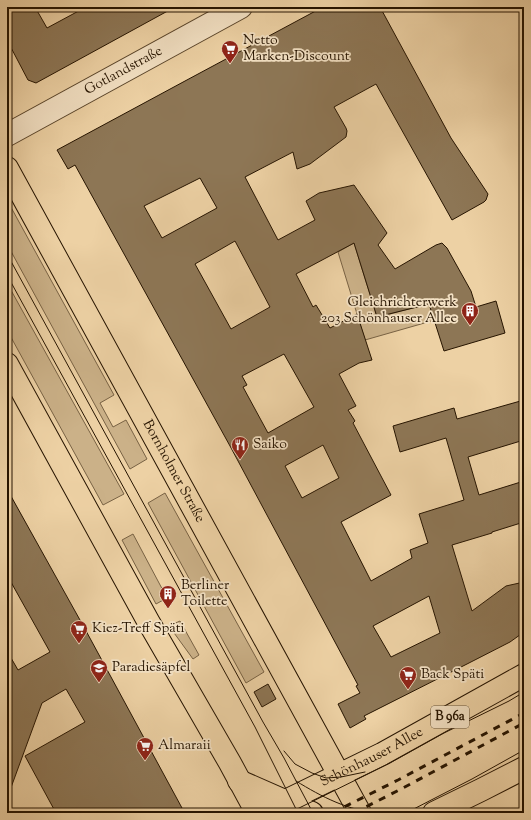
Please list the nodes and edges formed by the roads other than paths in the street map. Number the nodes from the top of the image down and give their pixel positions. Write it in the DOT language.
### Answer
graph roads {
  1 [pos="241,7"];
  2 [pos="7,135"];
  3 [pos="7,168"];
  4 [pos="7,364"];
  5 [pos="524,675"];
  6 [pos="524,768"];
  7 [pos="340,775"];
  8 [pos="239,781"];
  9 [pos="286,801"];
  10 [pos="256,813"];
  11 [pos="261,813"];
  12 [pos="312,813"];
  13 [pos="360,813"];
  14 [pos="434,813"];
  1 -- 2 [label="street, Gotlandstraße"];
  3 -- 7 [label="main road, Bornholmer Straße"];
  4 -- 8 [label="main road"];
  5 -- 7 [label="main road, Schönhauser Allee / B 96a"];
  6 -- 14 [label="main road"];
  7 -- 9 [label="main road, Schönhauser Allee / B 96a"];
  7 -- 13 [label="main road, Bornholmer Straße"];
  8 -- 9 [label="main road"];
  8 -- 10 [label="main road"];
  9 -- 11 [label="main road, Schönhauser Allee / B 96a"];
  9 -- 12 [label="main road"];
}
